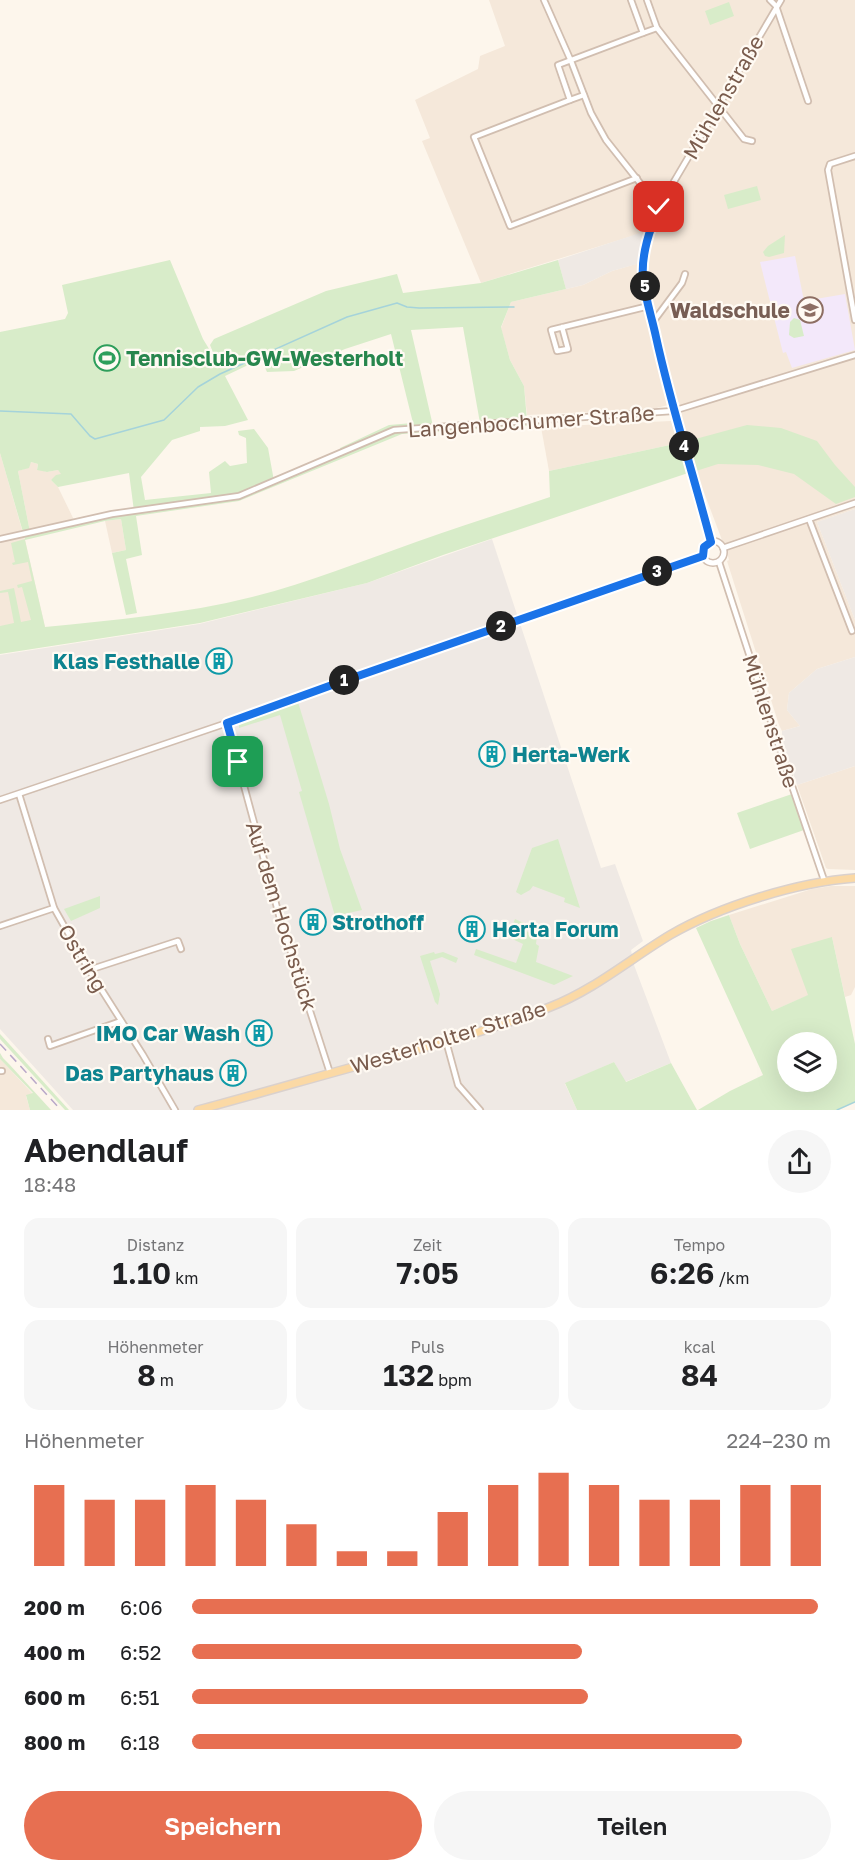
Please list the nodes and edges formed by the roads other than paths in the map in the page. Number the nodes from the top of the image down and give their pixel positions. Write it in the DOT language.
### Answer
graph roads {
  1 [pos="544,0"];
  2 [pos="631,0"];
  3 [pos="647,0"];
  4 [pos="770,0"];
  5 [pos="781,0"];
  6 [pos="776,6"];
  7 [pos="657,28"];
  8 [pos="643,33"];
  9 [pos="571,61"];
  10 [pos="584,95"];
  11 [pos="570,100"];
  12 [pos="808,101"];
  13 [pos="718,106"];
  14 [pos="752,141"];
  15 [pos="855,156"];
  16 [pos="637,178"];
  17 [pos="659,207"];
  18 [pos="685,274"];
  19 [pos="649,306"];
  20 [pos="855,320"];
  21 [pos="653,322"];
  22 [pos="562,327"];
  23 [pos="855,355"];
  24 [pos="674,411"];
  25 [pos="855,503"];
  26 [pos="808,519"];
  27 [pos="0,539"];
  28 [pos="711,542"];
  29 [pos="723,548"];
  30 [pos="703,556"];
  31 [pos="719,562"];
  32 [pos="852,632"];
  33 [pos="227,723"];
  34 [pos="19,794"];
  35 [pos="0,800"];
  36 [pos="855,878"];
  37 [pos="824,880"];
  38 [pos="54,908"];
  39 [pos="0,926"];
  40 [pos="181,949"];
  41 [pos="89,970"];
  42 [pos="121,1021"];
  43 [pos="48,1039"];
  44 [pos="446,1041"];
  45 [pos="330,1073"];
  46 [pos="176,1110"];
  47 [pos="198,1110"];
  48 [pos="480,1110"];
  1 -- 9 [label="street"];
  2 -- 8 [label="street"];
  3 -- 7 [label="street"];
  4 -- 6 [label="street"];
  5 -- 6 [label="street, Mühlenstraße"];
  6 -- 12 [label="street"];
  6 -- 13 [label="street, Mühlenstraße"];
  7 -- 8 [label="street"];
  7 -- 13 [label="street"];
  8 -- 9 [label="street"];
  9 -- 10 [label="street"];
  9 -- 11 [label="street"];
  10 -- 11 [label="street"];
  10 -- 16 [label="street"];
  11 -- 16 [label="street"];
  13 -- 14 [label="street"];
  13 -- 17 [label="street, Mühlenstraße"];
  15 -- 20 [label="street"];
  16 -- 17 [label="street"];
  17 -- 19 [label="street, Mühlenstraße"];
  18 -- 21 [label="street"];
  19 -- 21 [label="street, Mühlenstraße"];
  19 -- 22 [label="street"];
  21 -- 24 [label="street, Mühlenstraße"];
  22 -- 22 [label="street"];
  23 -- 24 [label="street, Langenbochumer Straße"];
  24 -- 27 [label="street, Langenbochumer Straße"];
  24 -- 28 [label="street, Mühlenstraße"];
  25 -- 26 [label="street"];
  26 -- 29 [label="street"];
  26 -- 32 [label="street"];
  28 -- 29 [label="street"];
  28 -- 30 [label="street"];
  29 -- 31 [label="street"];
  30 -- 31 [label="street"];
  30 -- 33 [label="street"];
  31 -- 37 [label="street, Mühlenstraße"];
  33 -- 34 [label="street"];
  33 -- 45 [label="street, Auf dem Hochstück"];
  34 -- 35 [label="street"];
  34 -- 38 [label="street, Ostring"];
  36 -- 37 [label="main road, Westerholter Straße"];
  37 -- 44 [label="main road, Westerholter Straße"];
  38 -- 39 [label="street"];
  38 -- 41 [label="street, Ostring"];
  40 -- 41 [label="street"];
  41 -- 42 [label="street, Ostring"];
  42 -- 43 [label="street"];
  42 -- 46 [label="street, Ostring"];
  44 -- 45 [label="main road, Westerholter Straße"];
  44 -- 48 [label="street"];
  45 -- 47 [label="main road, Westerholter Straße"];
}
